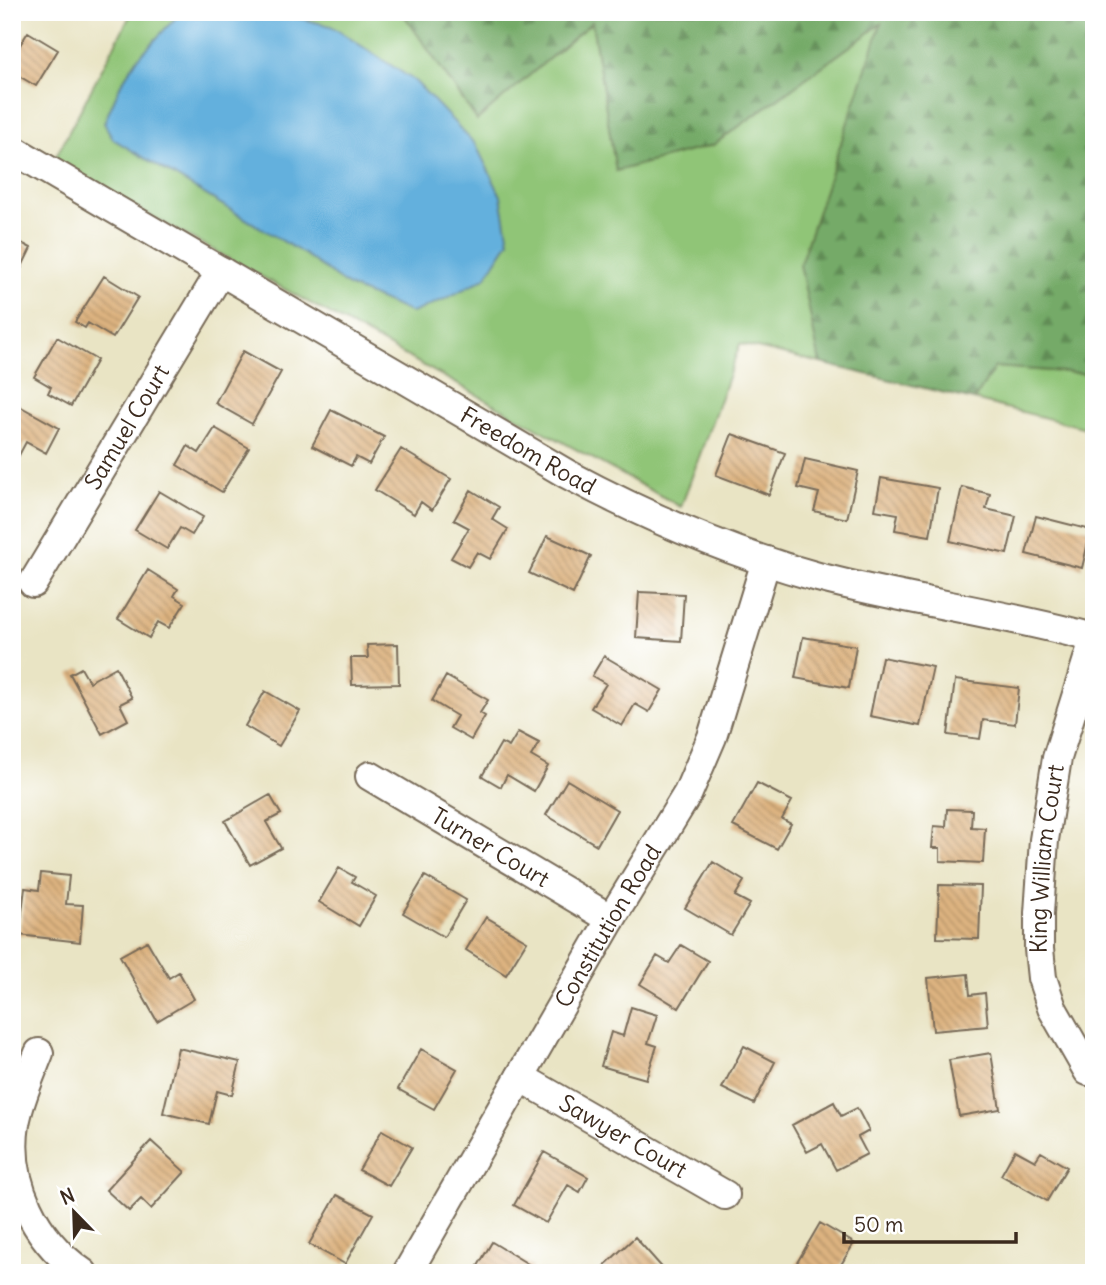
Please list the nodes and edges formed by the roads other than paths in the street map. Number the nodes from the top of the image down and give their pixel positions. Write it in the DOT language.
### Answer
graph roads {
  1 [pos="12,149"];
  2 [pos="221,271"];
  3 [pos="766,561"];
  4 [pos="33,583"];
  5 [pos="1094,639"];
  6 [pos="370,776"];
  7 [pos="611,919"];
  8 [pos="39,1053"];
  9 [pos="1088,1071"];
  10 [pos="520,1077"];
  11 [pos="725,1195"];
  12 [pos="83,1273"];
  13 [pos="407,1273"];
  1 -- 2 [label="street, Freedom Road"];
  2 -- 3 [label="street, Freedom Road"];
  2 -- 4 [label="street, Samuel Court"];
  3 -- 5 [label="street, Freedom Road"];
  3 -- 7 [label="street, Constitution Road"];
  5 -- 9 [label="street, King William Court"];
  6 -- 7 [label="street, Turner Court"];
  7 -- 10 [label="street, Constitution Road"];
  8 -- 12 [label="street"];
  10 -- 11 [label="street, Sawyer Court"];
  10 -- 13 [label="street, Constitution Road"];
}
